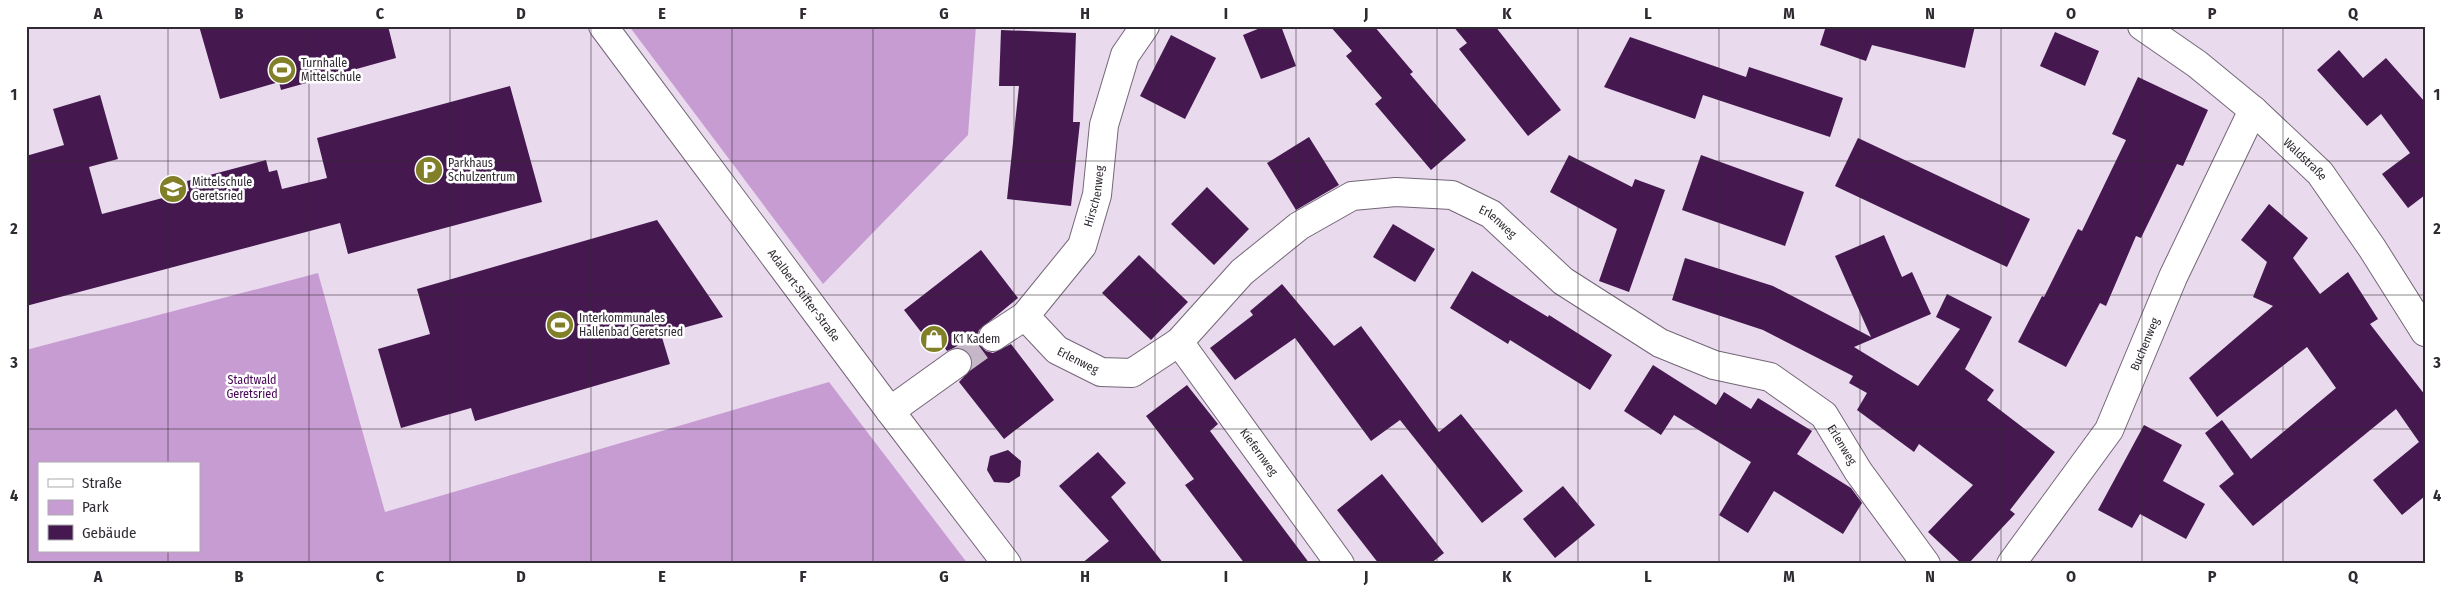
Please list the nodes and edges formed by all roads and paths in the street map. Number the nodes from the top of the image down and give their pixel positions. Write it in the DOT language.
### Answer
graph roads {
  1 [pos="603,26"];
  2 [pos="1145,26"];
  3 [pos="2142,26"];
  4 [pos="2253,110"];
  5 [pos="1025,316"];
  6 [pos="2425,332"];
  7 [pos="993,337"];
  8 [pos="1179,342"];
  9 [pos="957,363"];
  10 [pos="890,411"];
  11 [pos="1007,564"];
  12 [pos="1340,564"];
  13 [pos="1926,564"];
  14 [pos="2011,564"];
  1 -- 10 [label="street, Adalbert-Stifter-Straße"];
  2 -- 5 [label="street, Hirschenweg"];
  3 -- 4 [label="street, Waldstraße"];
  4 -- 6 [label="street, Waldstraße"];
  4 -- 14 [label="street, Buchenweg"];
  5 -- 7 [label="street, Hirschenweg"];
  5 -- 8 [label="street, Erlenweg"];
  8 -- 12 [label="street, Kiefernweg"];
  8 -- 13 [label="street, Erlenweg"];
  9 -- 10 [label="street"];
  10 -- 11 [label="street, Adalbert-Stifter-Straße"];
}
